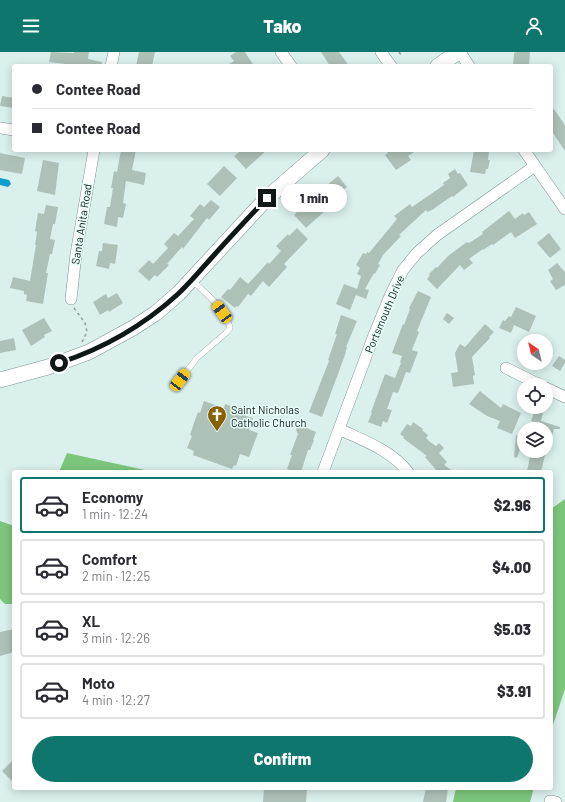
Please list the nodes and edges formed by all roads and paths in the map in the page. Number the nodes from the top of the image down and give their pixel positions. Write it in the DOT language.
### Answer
graph roads {
  1 [pos="114,52"];
  2 [pos="281,52"];
  3 [pos="381,52"];
  4 [pos="459,52"];
  5 [pos="111,64"];
  6 [pos="290,64"];
  7 [pos="390,64"];
  8 [pos="441,64"];
  9 [pos="468,64"];
  10 [pos="0,128"];
  11 [pos="12,130"];
  12 [pos="94,152"];
  13 [pos="320,152"];
  14 [pos="525,152"];
  15 [pos="535,166"];
  16 [pos="565,210"];
  17 [pos="192,280"];
  18 [pos="71,299"];
  19 [pos="80,345"];
  20 [pos="506,368"];
  21 [pos="526,378"];
  22 [pos="0,380"];
  23 [pos="180,380"];
  24 [pos="553,391"];
  25 [pos="565,397"];
  26 [pos="339,429"];
  27 [pos="324,470"];
  28 [pos="406,470"];
  1 -- 5 [label="street"];
  2 -- 6 [label="street"];
  3 -- 7 [label="street"];
  4 -- 8 [label="street"];
  4 -- 9 [label="street"];
  10 -- 11 [label="street"];
  12 -- 18 [label="street, Santa Anita Road"];
  13 -- 17 [label="street"];
  14 -- 15 [label="street"];
  15 -- 16 [label="street"];
  15 -- 26 [label="street, Portsmouth Drive"];
  17 -- 22 [label="street"];
  17 -- 23 [label="lane"];
  18 -- 19 [label="path"];
  20 -- 21 [label="street"];
  24 -- 25 [label="street"];
  26 -- 27 [label="street, Portsmouth Drive"];
  26 -- 28 [label="street"];
}
